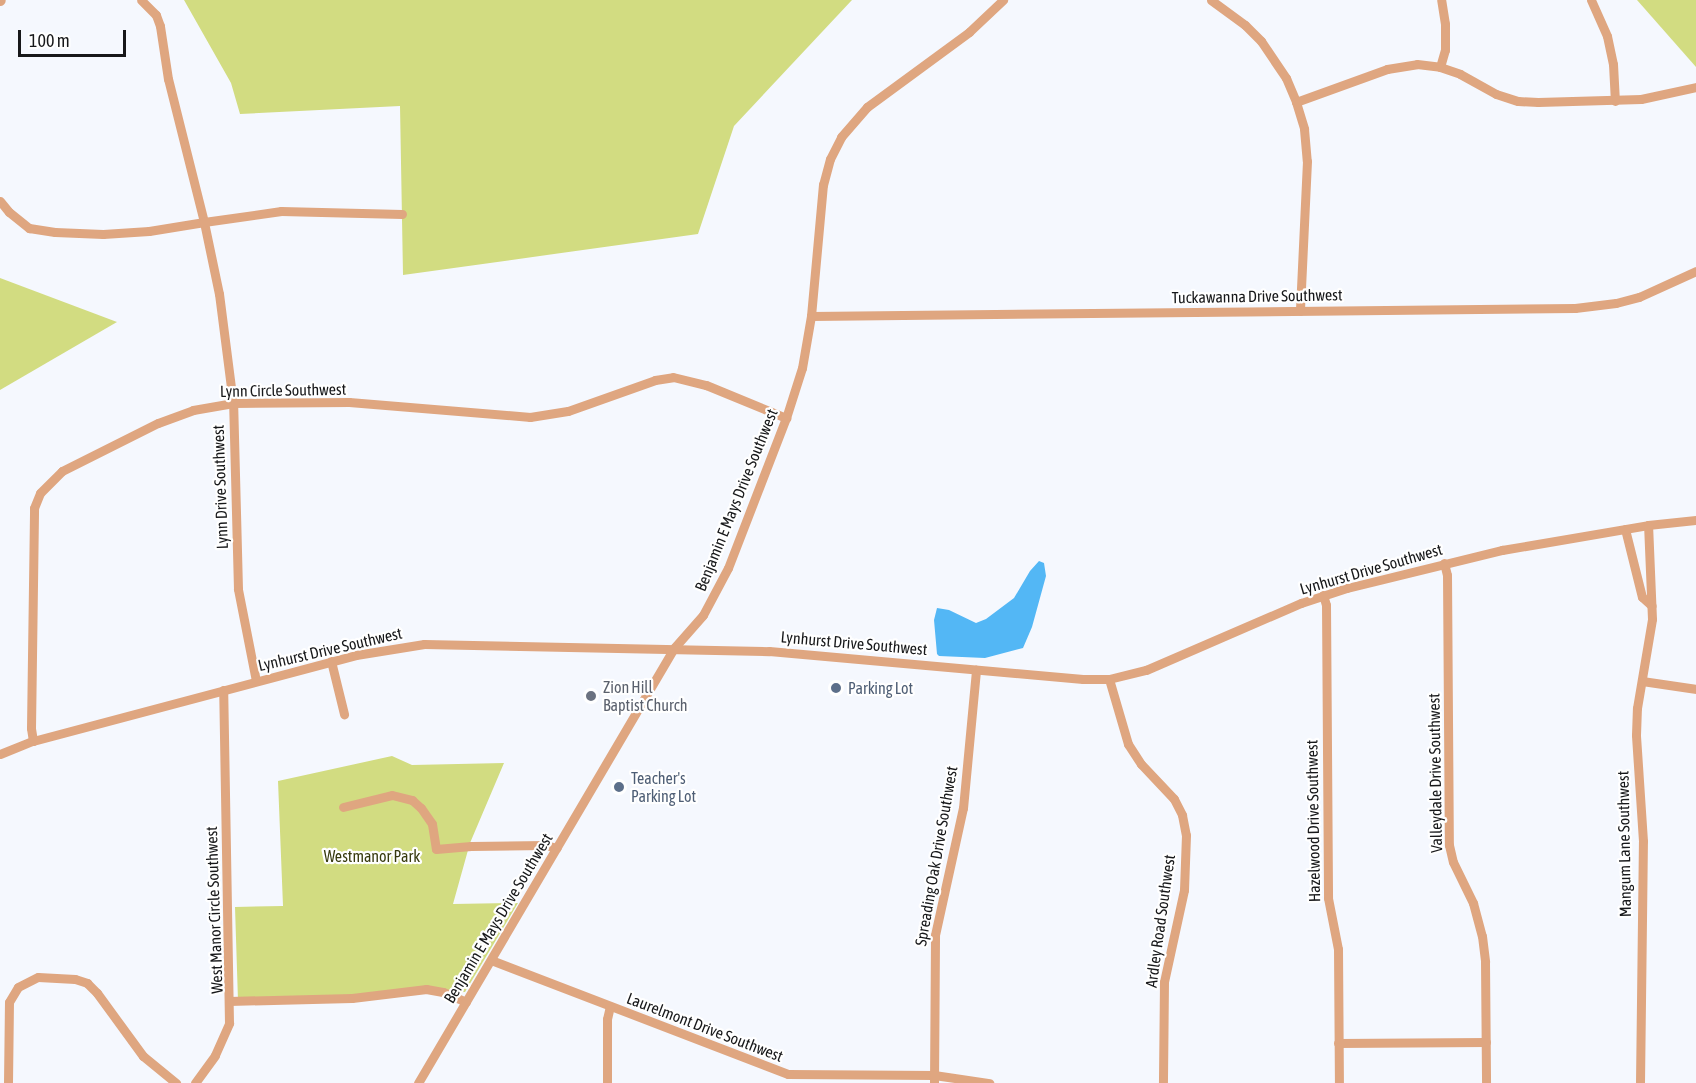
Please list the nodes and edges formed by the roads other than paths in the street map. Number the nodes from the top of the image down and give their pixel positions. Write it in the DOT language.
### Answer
graph roads {
  1 [pos="141,0"];
  2 [pos="1003,0"];
  3 [pos="1210,0"];
  4 [pos="1441,0"];
  5 [pos="1591,0"];
  6 [pos="1440,67"];
  7 [pos="1696,87"];
  8 [pos="1615,101"];
  9 [pos="1296,102"];
  10 [pos="0,201"];
  11 [pos="402,214"];
  12 [pos="204,222"];
  13 [pos="1696,272"];
  14 [pos="1299,310"];
  15 [pos="811,316"];
  16 [pos="233,403"];
  17 [pos="786,418"];
  18 [pos="1696,520"];
  19 [pos="1648,525"];
  20 [pos="1625,529"];
  21 [pos="1444,563"];
  22 [pos="1323,595"];
  23 [pos="1652,606"];
  24 [pos="674,648"];
  25 [pos="331,662"];
  26 [pos="976,670"];
  27 [pos="1109,679"];
  28 [pos="256,681"];
  29 [pos="1642,681"];
  30 [pos="1696,689"];
  31 [pos="223,690"];
  32 [pos="344,714"];
  33 [pos="33,741"];
  34 [pos="0,754"];
  35 [pos="344,807"];
  36 [pos="557,848"];
  37 [pos="491,960"];
  38 [pos="230,1001"];
  39 [pos="466,1002"];
  40 [pos="610,1006"];
  41 [pos="1338,1042"];
  42 [pos="1486,1042"];
  43 [pos="787,1078"];
  44 [pos="934,1079"];
  45 [pos="8,1083"];
  46 [pos="176,1083"];
  47 [pos="195,1083"];
  48 [pos="418,1083"];
  49 [pos="607,1083"];
  50 [pos="988,1083"];
  51 [pos="1163,1083"];
  52 [pos="1339,1083"];
  53 [pos="1486,1083"];
  54 [pos="1640,1083"];
  1 -- 12 [label="street, Lynn Drive Southwest"];
  2 -- 15 [label="street, Benjamin E Mays Drive Southwest"];
  3 -- 9 [label="street"];
  4 -- 6 [label="street"];
  5 -- 8 [label="street"];
  6 -- 8 [label="street"];
  6 -- 9 [label="street"];
  7 -- 8 [label="street"];
  9 -- 14 [label="street"];
  10 -- 12 [label="street"];
  11 -- 12 [label="street"];
  12 -- 16 [label="street, Lynn Drive Southwest"];
  13 -- 14 [label="street, Tuckawanna Drive Southwest"];
  14 -- 15 [label="street, Tuckawanna Drive Southwest"];
  15 -- 17 [label="street, Benjamin E Mays Drive Southwest"];
  16 -- 17 [label="street, Lynn Circle Southwest"];
  16 -- 28 [label="street, Lynn Drive Southwest"];
  16 -- 33 [label="street, Lynn Circle Southwest"];
  17 -- 24 [label="street, Benjamin E Mays Drive Southwest"];
  18 -- 19 [label="street, Lynhurst Drive Southwest"];
  19 -- 20 [label="street, Lynhurst Drive Southwest"];
  19 -- 23 [label="street, Mangum Lane Southwest"];
  20 -- 21 [label="street, Lynhurst Drive Southwest"];
  20 -- 23 [label="street"];
  21 -- 22 [label="street, Lynhurst Drive Southwest"];
  21 -- 42 [label="street, Valleydale Drive Southwest"];
  22 -- 27 [label="street, Lynhurst Drive Southwest"];
  22 -- 41 [label="street, Hazelwood Drive Southwest"];
  23 -- 29 [label="street, Mangum Lane Southwest"];
  24 -- 25 [label="street, Lynhurst Drive Southwest"];
  24 -- 26 [label="street, Lynhurst Drive Southwest"];
  24 -- 36 [label="street, Benjamin E Mays Drive Southwest"];
  25 -- 28 [label="street, Lynhurst Drive Southwest"];
  25 -- 32 [label="street"];
  26 -- 27 [label="street, Lynhurst Drive Southwest"];
  26 -- 44 [label="street, Spreading Oak Drive Southwest"];
  27 -- 51 [label="street, Ardley Road Southwest"];
  28 -- 31 [label="street, Lynhurst Drive Southwest"];
  29 -- 30 [label="street"];
  29 -- 54 [label="street, Mangum Lane Southwest"];
  31 -- 33 [label="street, Lynhurst Drive Southwest"];
  31 -- 38 [label="street, West Manor Circle Southwest"];
  33 -- 34 [label="street, Lynhurst Drive Southwest"];
  35 -- 36 [label="street"];
  36 -- 37 [label="street, Benjamin E Mays Drive Southwest"];
  37 -- 39 [label="street, Benjamin E Mays Drive Southwest"];
  37 -- 40 [label="street, Laurelmont Drive Southwest"];
  38 -- 39 [label="street, West Manor Circle Southwest"];
  38 -- 47 [label="street"];
  39 -- 48 [label="street, Benjamin E Mays Drive Southwest"];
  40 -- 43 [label="street, Laurelmont Drive Southwest"];
  40 -- 49 [label="street"];
  41 -- 42 [label="street"];
  41 -- 52 [label="street, Hazelwood Drive Southwest"];
  42 -- 53 [label="street, Valleydale Drive Southwest"];
  43 -- 44 [label="street, Laurelmont Drive Southwest"];
  44 -- 50 [label="street, Laurelmont Drive Southwest"];
  45 -- 46 [label="street"];
}
